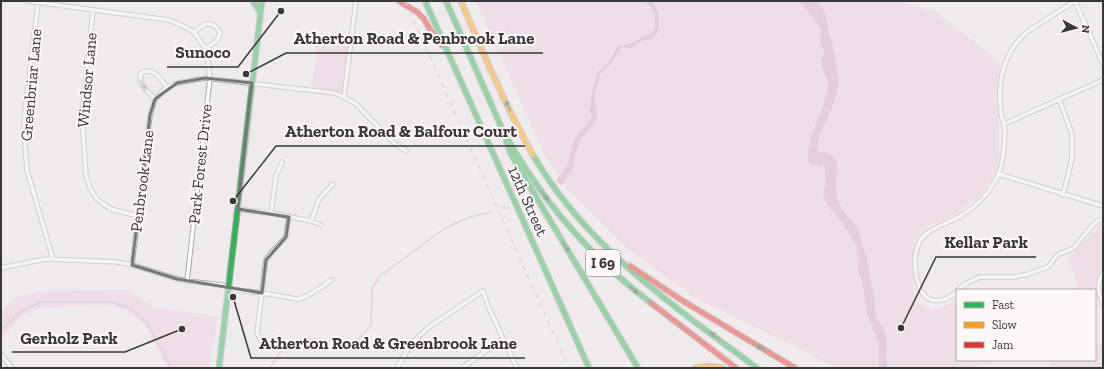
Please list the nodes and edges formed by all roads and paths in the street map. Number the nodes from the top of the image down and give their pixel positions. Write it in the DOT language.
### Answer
graph roads {
  1 [pos="27,1"];
  2 [pos="253,1"];
  3 [pos="262,1"];
  4 [pos="356,1"];
  5 [pos="399,1"];
  6 [pos="425,1"];
  7 [pos="446,1"];
  8 [pos="461,1"];
  9 [pos="1075,1"];
  10 [pos="38,2"];
  11 [pos="93,10"];
  12 [pos="260,14"];
  13 [pos="194,32"];
  14 [pos="205,48"];
  15 [pos="447,50"];
  16 [pos="1103,64"];
  17 [pos="210,78"];
  18 [pos="1103,80"];
  19 [pos="252,83"];
  20 [pos="168,88"];
  21 [pos="344,97"];
  22 [pos="155,99"];
  23 [pos="1059,99"];
  24 [pos="1004,124"];
  25 [pos="502,127"];
  26 [pos="406,151"];
  27 [pos="282,162"];
  28 [pos="999,174"];
  29 [pos="333,184"];
  30 [pos="1064,195"];
  31 [pos="1103,206"];
  32 [pos="238,209"];
  33 [pos="271,213"];
  34 [pos="138,216"];
  35 [pos="289,217"];
  36 [pos="1103,219"];
  37 [pos="311,221"];
  38 [pos="321,225"];
  39 [pos="608,251"];
  40 [pos="53,259"];
  41 [pos="132,265"];
  42 [pos="1,268"];
  43 [pos="1103,273"];
  44 [pos="331,280"];
  45 [pos="187,281"];
  46 [pos="228,287"];
  47 [pos="960,289"];
  48 [pos="262,293"];
  49 [pos="956,293"];
  50 [pos="1103,304"];
  51 [pos="503,340"];
  52 [pos="263,345"];
  53 [pos="1,354"];
  54 [pos="12,368"];
  55 [pos="219,368"];
  56 [pos="397,368"];
  57 [pos="462,368"];
  58 [pos="517,368"];
  59 [pos="589,368"];
  60 [pos="638,368"];
  61 [pos="695,368"];
  62 [pos="722,368"];
  63 [pos="736,368"];
  64 [pos="757,368"];
  65 [pos="795,368"];
  1 -- 10 [label="street, Park Forest Drive"];
  2 -- 12 [label="main road"];
  3 -- 12 [label="main road"];
  4 -- 21 [label="street"];
  5 -- 15 [label="main road"];
  6 -- 15 [label="main road, 12th Street"];
  7 -- 25 [label="main road, I 69"];
  39 -- 8 [label="main road, I 69, one-way"];
  9 -- 16 [label="street"];
  9 -- 24 [label="street"];
  10 -- 11 [label="street, Park Forest Drive"];
  10 -- 40 [label="street, Greenbriar Lane"];
  11 -- 13 [label="street, Park Forest Drive"];
  11 -- 34 [label="street, Windsor Lane"];
  12 -- 19 [label="main road"];
  13 -- 14 [label="street, Park Forest Drive"];
  13 -- 14 [label="street"];
  14 -- 17 [label="street, Park Forest Drive"];
  15 -- 59 [label="main road, 12th Street"];
  17 -- 19 [label="street"];
  17 -- 20 [label="street"];
  17 -- 45 [label="street, Park Forest Drive"];
  18 -- 23 [label="street"];
  19 -- 21 [label="street"];
  19 -- 32 [label="main road"];
  20 -- 22 [label="street"];
  20 -- 22 [label="street, one-way"];
  21 -- 26 [label="street"];
  22 -- 34 [label="street, Penbrook Lane"];
  23 -- 24 [label="street"];
  23 -- 30 [label="street"];
  24 -- 28 [label="street"];
  25 -- 60 [label="main road, one-way"];
  25 -- 63 [label="main road, I 69, one-way"];
  27 -- 33 [label="street"];
  28 -- 30 [label="street"];
  28 -- 49 [label="street"];
  29 -- 37 [label="street"];
  30 -- 31 [label="street"];
  32 -- 33 [label="street"];
  32 -- 46 [label="main road"];
  33 -- 35 [label="street"];
  34 -- 41 [label="street, Penbrook Lane"];
  35 -- 37 [label="street"];
  35 -- 48 [label="street"];
  36 -- 47 [label="street"];
  37 -- 38 [label="street"];
  64 -- 39 [label="main road, I 69, one-way"];
  65 -- 39 [label="main road, one-way"];
  40 -- 41 [label="street"];
  40 -- 42 [label="street"];
  41 -- 45 [label="street"];
  43 -- 50 [label="street"];
  44 -- 48 [label="street"];
  45 -- 46 [label="street"];
  46 -- 48 [label="street"];
  46 -- 55 [label="main road"];
  48 -- 52 [label="street"];
  51 -- 56 [label="street"];
  51 -- 57 [label="street"];
  51 -- 58 [label="street"];
  53 -- 54 [label="street"];
  61 -- 62 [label="main road"];
}
